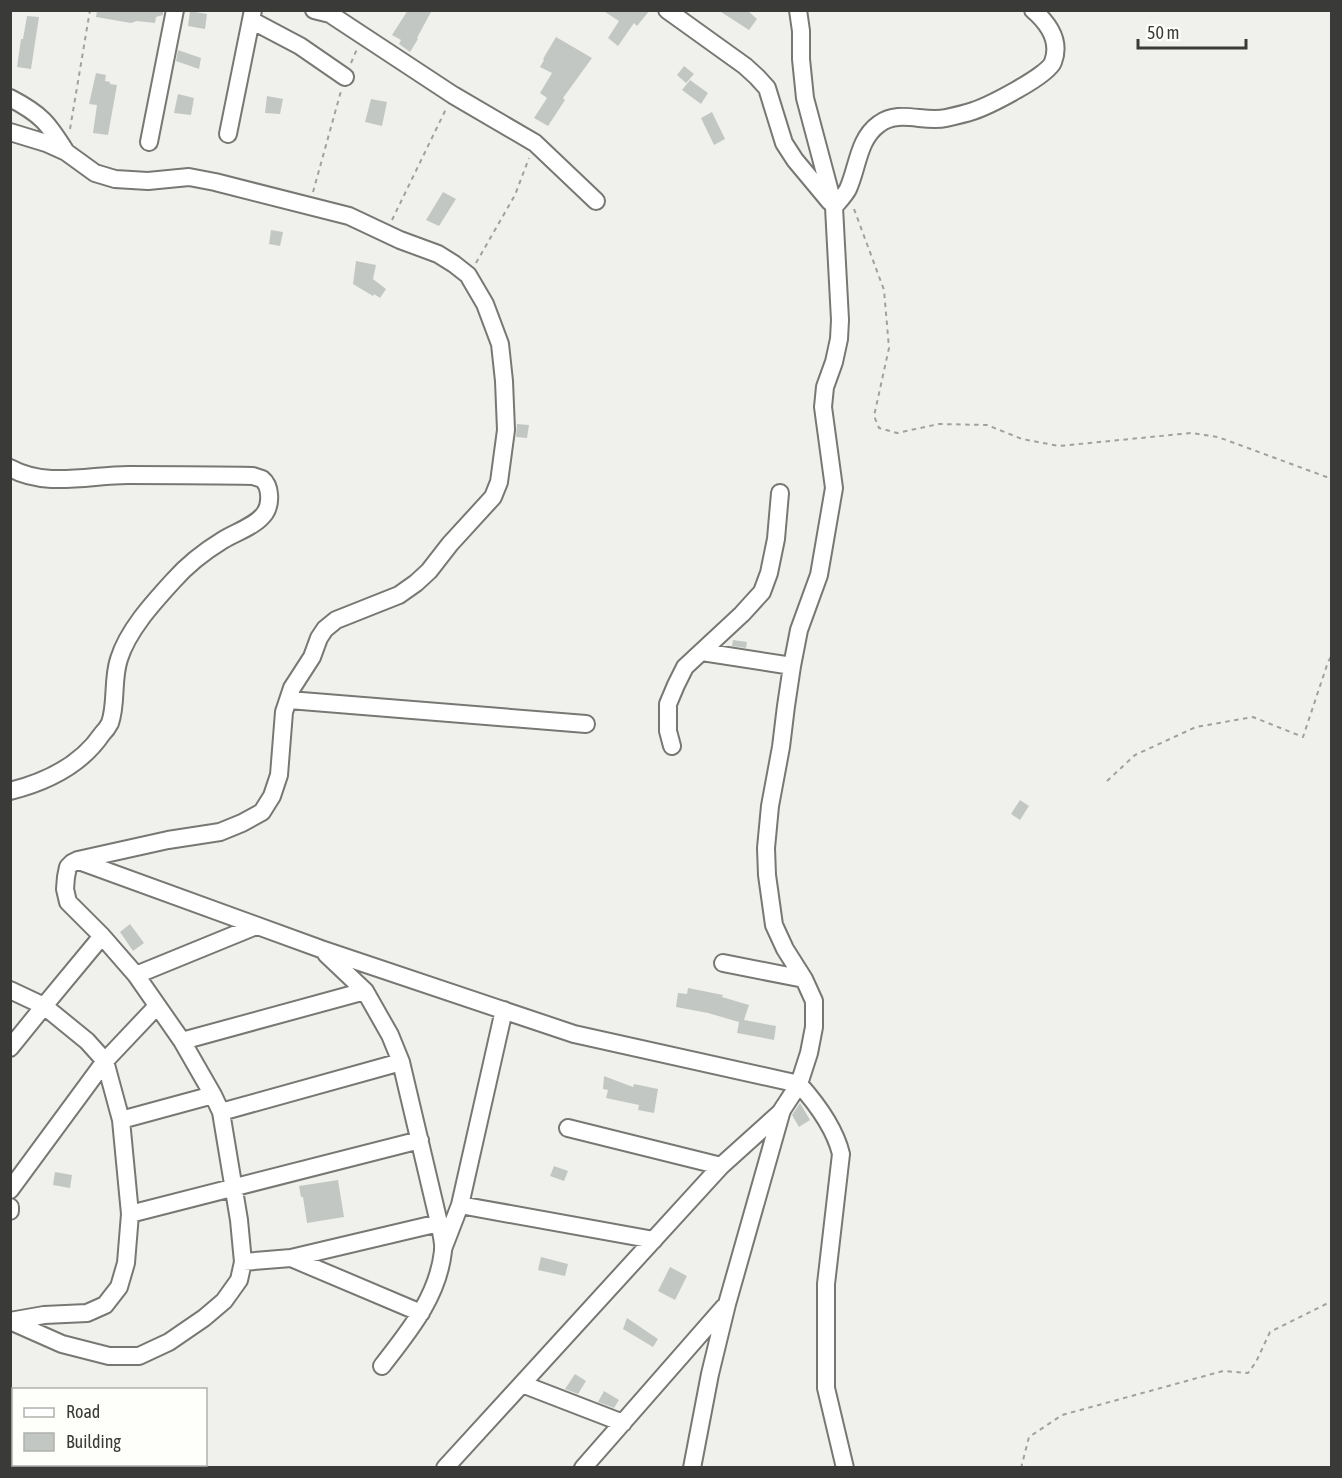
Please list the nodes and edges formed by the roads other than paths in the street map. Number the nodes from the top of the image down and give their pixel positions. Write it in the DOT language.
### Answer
graph roads {
  1 [pos="175,10"];
  2 [pos="314,10"];
  3 [pos="667,10"];
  4 [pos="798,10"];
  5 [pos="1033,10"];
  6 [pos="252,15"];
  7 [pos="345,77"];
  8 [pos="10,98"];
  9 [pos="10,132"];
  10 [pos="228,134"];
  11 [pos="149,142"];
  12 [pos="66,152"];
  13 [pos="596,201"];
  14 [pos="834,207"];
  15 [pos="10,468"];
  16 [pos="780,493"];
  17 [pos="702,652"];
  18 [pos="792,666"];
  19 [pos="289,700"];
  20 [pos="586,724"];
  21 [pos="672,746"];
  22 [pos="10,791"];
  23 [pos="78,860"];
  24 [pos="256,926"];
  25 [pos="102,936"];
  26 [pos="321,949"];
  27 [pos="723,963"];
  28 [pos="136,975"];
  29 [pos="804,979"];
  30 [pos="10,990"];
  31 [pos="365,991"];
  32 [pos="44,1006"];
  33 [pos="157,1006"];
  34 [pos="504,1010"];
  35 [pos="182,1041"];
  36 [pos="10,1048"];
  37 [pos="105,1061"];
  38 [pos="401,1062"];
  39 [pos="799,1084"];
  40 [pos="213,1095"];
  41 [pos="783,1110"];
  42 [pos="221,1112"];
  43 [pos="122,1120"];
  44 [pos="568,1128"];
  45 [pos="420,1140"];
  46 [pos="721,1166"];
  47 [pos="233,1187"];
  48 [pos="10,1190"];
  49 [pos="460,1205"];
  50 [pos="130,1214"];
  51 [pos="440,1223"];
  52 [pos="654,1240"];
  53 [pos="443,1250"];
  54 [pos="291,1258"];
  55 [pos="243,1262"];
  56 [pos="727,1304"];
  57 [pos="421,1313"];
  58 [pos="382,1366"];
  59 [pos="522,1384"];
  60 [pos="622,1423"];
  61 [pos="841,1465"];
  62 [pos="445,1467"];
  63 [pos="583,1467"];
  64 [pos="692,1467"];
  1 -- 11 [label="street"];
  2 -- 13 [label="street"];
  3 -- 14 [label="street"];
  4 -- 14 [label="street"];
  5 -- 14 [label="street"];
  6 -- 7 [label="street"];
  6 -- 10 [label="street"];
  8 -- 12 [label="street"];
  9 -- 12 [label="street"];
  12 -- 19 [label="street"];
  14 -- 18 [label="street"];
  15 -- 22 [label="street"];
  16 -- 17 [label="street"];
  17 -- 18 [label="street"];
  17 -- 21 [label="street"];
  18 -- 29 [label="street"];
  19 -- 20 [label="street"];
  19 -- 23 [label="street"];
  23 -- 24 [label="street"];
  23 -- 25 [label="street"];
  24 -- 26 [label="street"];
  24 -- 28 [label="street"];
  25 -- 28 [label="street"];
  25 -- 32 [label="street"];
  26 -- 31 [label="street"];
  26 -- 34 [label="street"];
  27 -- 29 [label="street"];
  28 -- 33 [label="street"];
  29 -- 39 [label="street"];
  30 -- 32 [label="street"];
  31 -- 35 [label="street"];
  31 -- 38 [label="street"];
  32 -- 36 [label="street"];
  32 -- 37 [label="street"];
  33 -- 35 [label="street"];
  33 -- 37 [label="street"];
  34 -- 39 [label="street"];
  34 -- 49 [label="street"];
  35 -- 40 [label="street"];
  37 -- 43 [label="street"];
  37 -- 48 [label="street"];
  38 -- 42 [label="street"];
  38 -- 45 [label="street"];
  39 -- 41 [label="street"];
  39 -- 61 [label="street"];
  40 -- 42 [label="street"];
  40 -- 43 [label="street"];
  41 -- 46 [label="street"];
  41 -- 56 [label="street"];
  42 -- 47 [label="street"];
  43 -- 50 [label="street"];
  44 -- 46 [label="street"];
  45 -- 47 [label="street"];
  45 -- 51 [label="street"];
  46 -- 52 [label="street"];
  47 -- 50 [label="street"];
  47 -- 55 [label="street"];
  49 -- 52 [label="street"];
  49 -- 53 [label="street"];
  50 -- 55 [label="street"];
  51 -- 53 [label="street"];
  51 -- 54 [label="street"];
  52 -- 59 [label="street"];
  53 -- 57 [label="street"];
  54 -- 55 [label="street"];
  54 -- 57 [label="street"];
  56 -- 60 [label="street"];
  56 -- 64 [label="street"];
  57 -- 58 [label="street"];
  59 -- 60 [label="street"];
  59 -- 62 [label="street"];
  60 -- 63 [label="street"];
}
